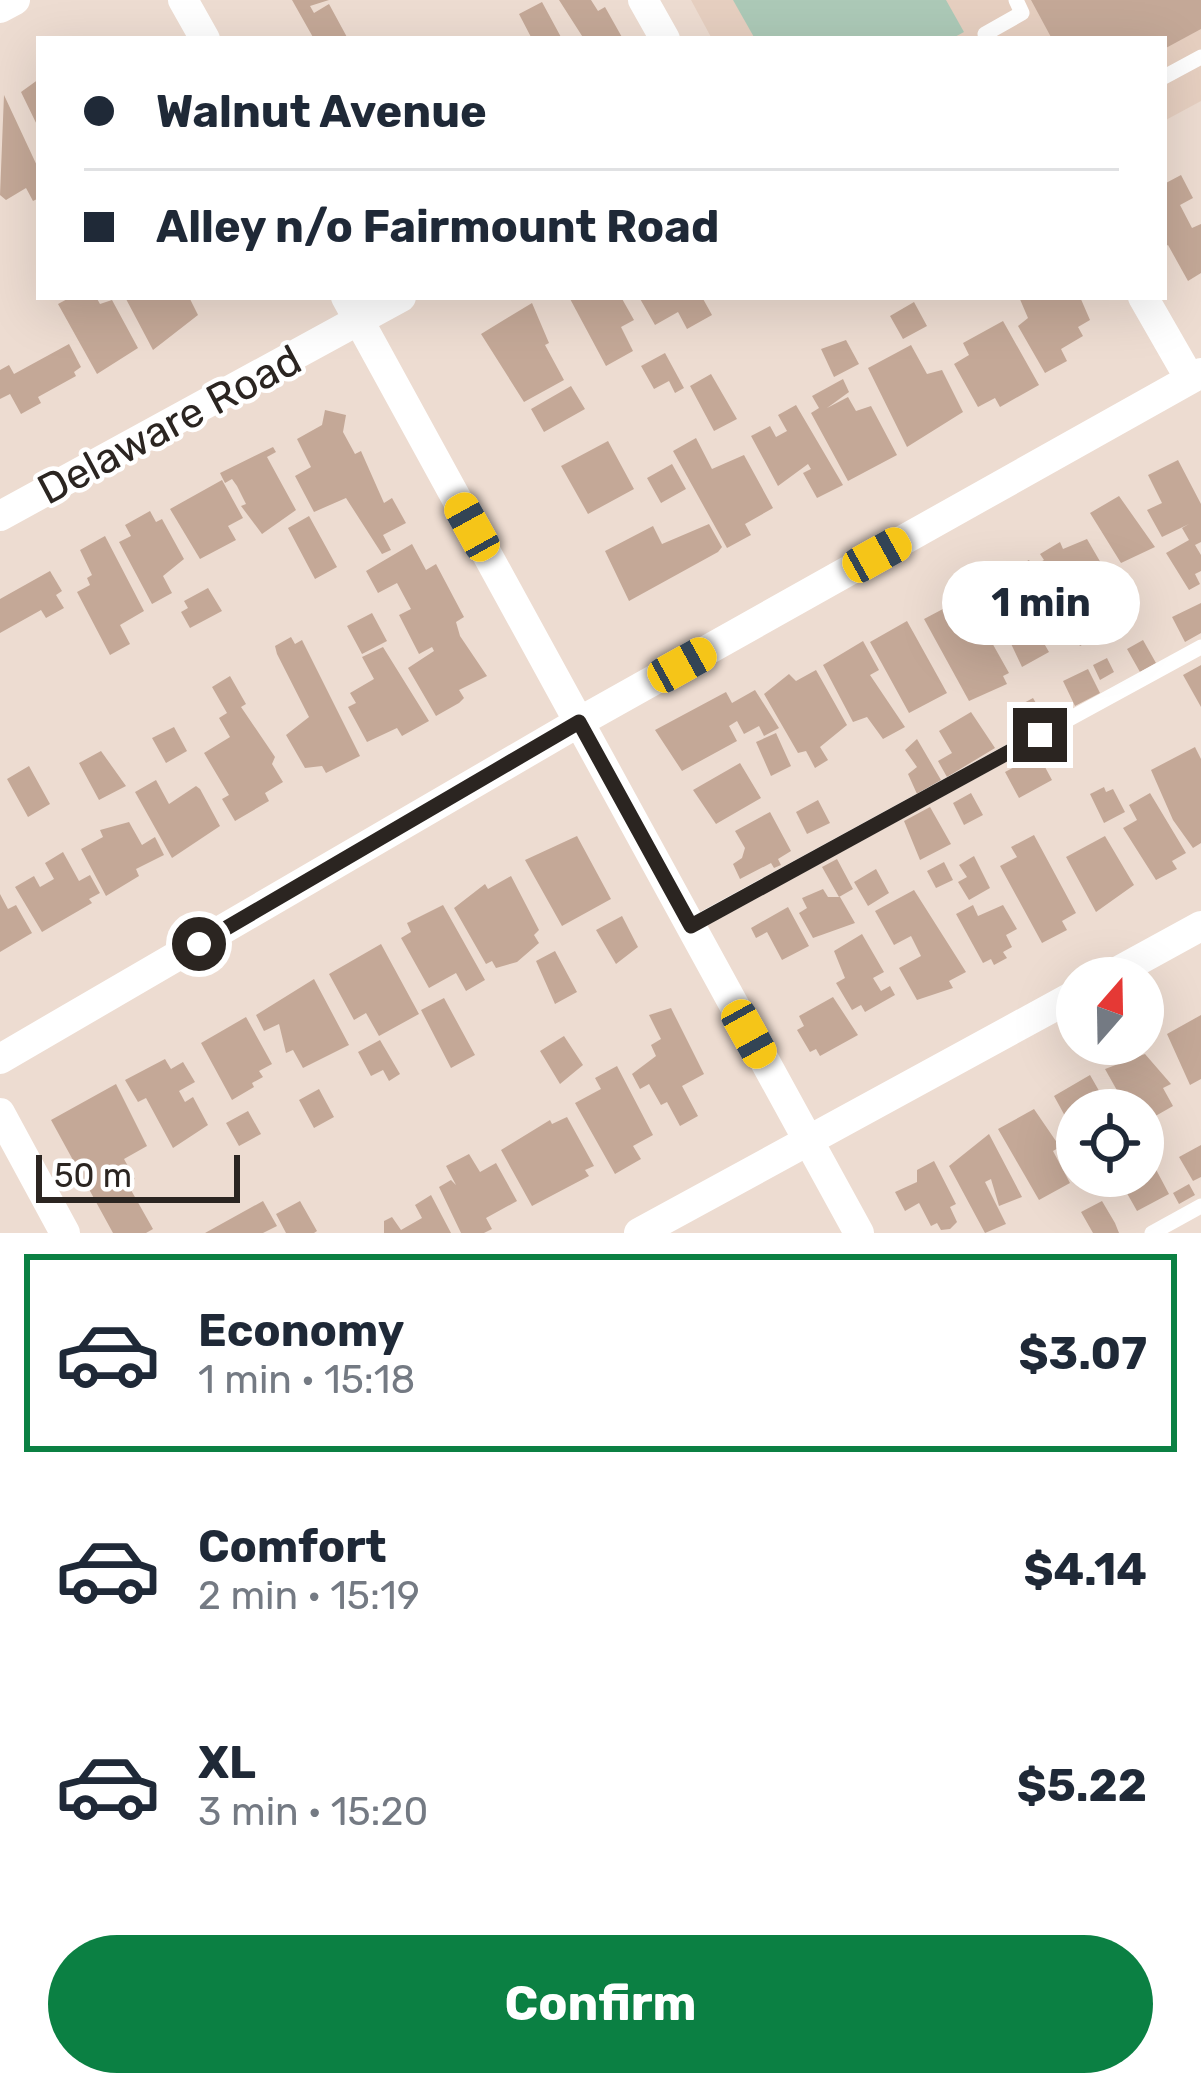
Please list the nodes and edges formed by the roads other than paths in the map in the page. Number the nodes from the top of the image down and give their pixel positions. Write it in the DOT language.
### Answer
graph roads {
  1 [pos="15,0"];
  2 [pos="184,0"];
  3 [pos="644,0"];
  4 [pos="1016,0"];
  5 [pos="0,8"];
  6 [pos="203,36"];
  7 [pos="663,36"];
  8 [pos="986,36"];
  9 [pos="1201,57"];
  10 [pos="1167,75"];
  11 [pos="389,300"];
  12 [pos="1145,300"];
  13 [pos="353,309"];
  14 [pos="1195,376"];
  15 [pos="0,516"];
  16 [pos="1201,647"];
  17 [pos="579,722"];
  18 [pos="691,926"];
  19 [pos="1201,926"];
  20 [pos="1144,957"];
  21 [pos="1056,1005"];
  22 [pos="0,1059"];
  23 [pos="0,1113"];
  24 [pos="808,1141"];
  25 [pos="1201,1206"];
  26 [pos="65,1233"];
  27 [pos="639,1233"];
  28 [pos="859,1233"];
  29 [pos="1152,1233"];
  1 -- 5 [label="street"];
  2 -- 6 [label="street"];
  3 -- 7 [label="street"];
  4 -- 8 [label="lane"];
  9 -- 10 [label="lane"];
  11 -- 13 [label="street, Delaware Road"];
  12 -- 14 [label="street"];
  13 -- 15 [label="street, Delaware Road"];
  13 -- 17 [label="street"];
  14 -- 17 [label="street"];
  16 -- 18 [label="lane"];
  17 -- 18 [label="street"];
  17 -- 22 [label="street"];
  18 -- 24 [label="street"];
  19 -- 20 [label="street"];
  21 -- 24 [label="street"];
  23 -- 26 [label="street"];
  24 -- 27 [label="street"];
  24 -- 28 [label="street"];
  25 -- 29 [label="lane"];
}
